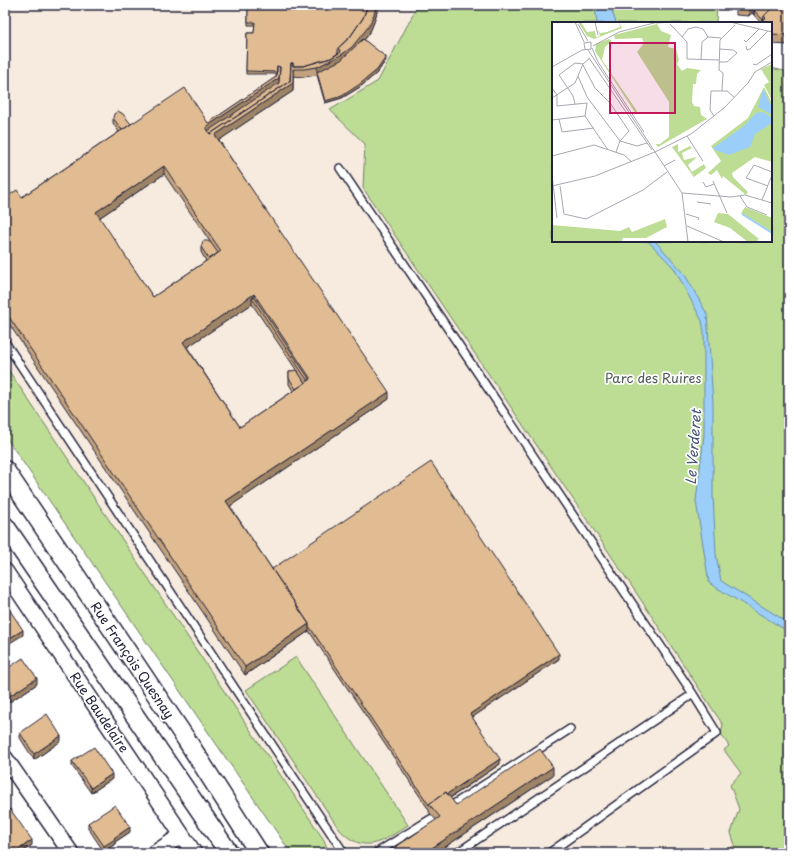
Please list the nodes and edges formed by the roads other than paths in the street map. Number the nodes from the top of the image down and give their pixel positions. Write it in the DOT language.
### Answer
graph roads {
  1 [pos="340,168"];
  2 [pos="5,342"];
  3 [pos="5,470"];
  4 [pos="5,526"];
  5 [pos="5,572"];
  6 [pos="693,694"];
  7 [pos="570,729"];
  8 [pos="5,758"];
  9 [pos="451,806"];
  10 [pos="434,817"];
  11 [pos="182,835"];
  12 [pos="71,853"];
  13 [pos="155,853"];
  14 [pos="194,853"];
  15 [pos="229,853"];
  16 [pos="258,853"];
  17 [pos="344,853"];
  18 [pos="376,853"];
  19 [pos="457,853"];
  20 [pos="549,853"];
  1 -- 6 [label="lane"];
  2 -- 17 [label="lane"];
  3 -- 16 [label="street, Rue François Quesnay"];
  4 -- 15 [label="street"];
  5 -- 11 [label="street, Rue Baudelaire"];
  6 -- 19 [label="lane"];
  6 -- 20 [label="lane"];
  7 -- 9 [label="lane"];
  8 -- 12 [label="street"];
  10 -- 18 [label="lane"];
  11 -- 13 [label="street"];
  11 -- 14 [label="street, Rue Baudelaire"];
}
